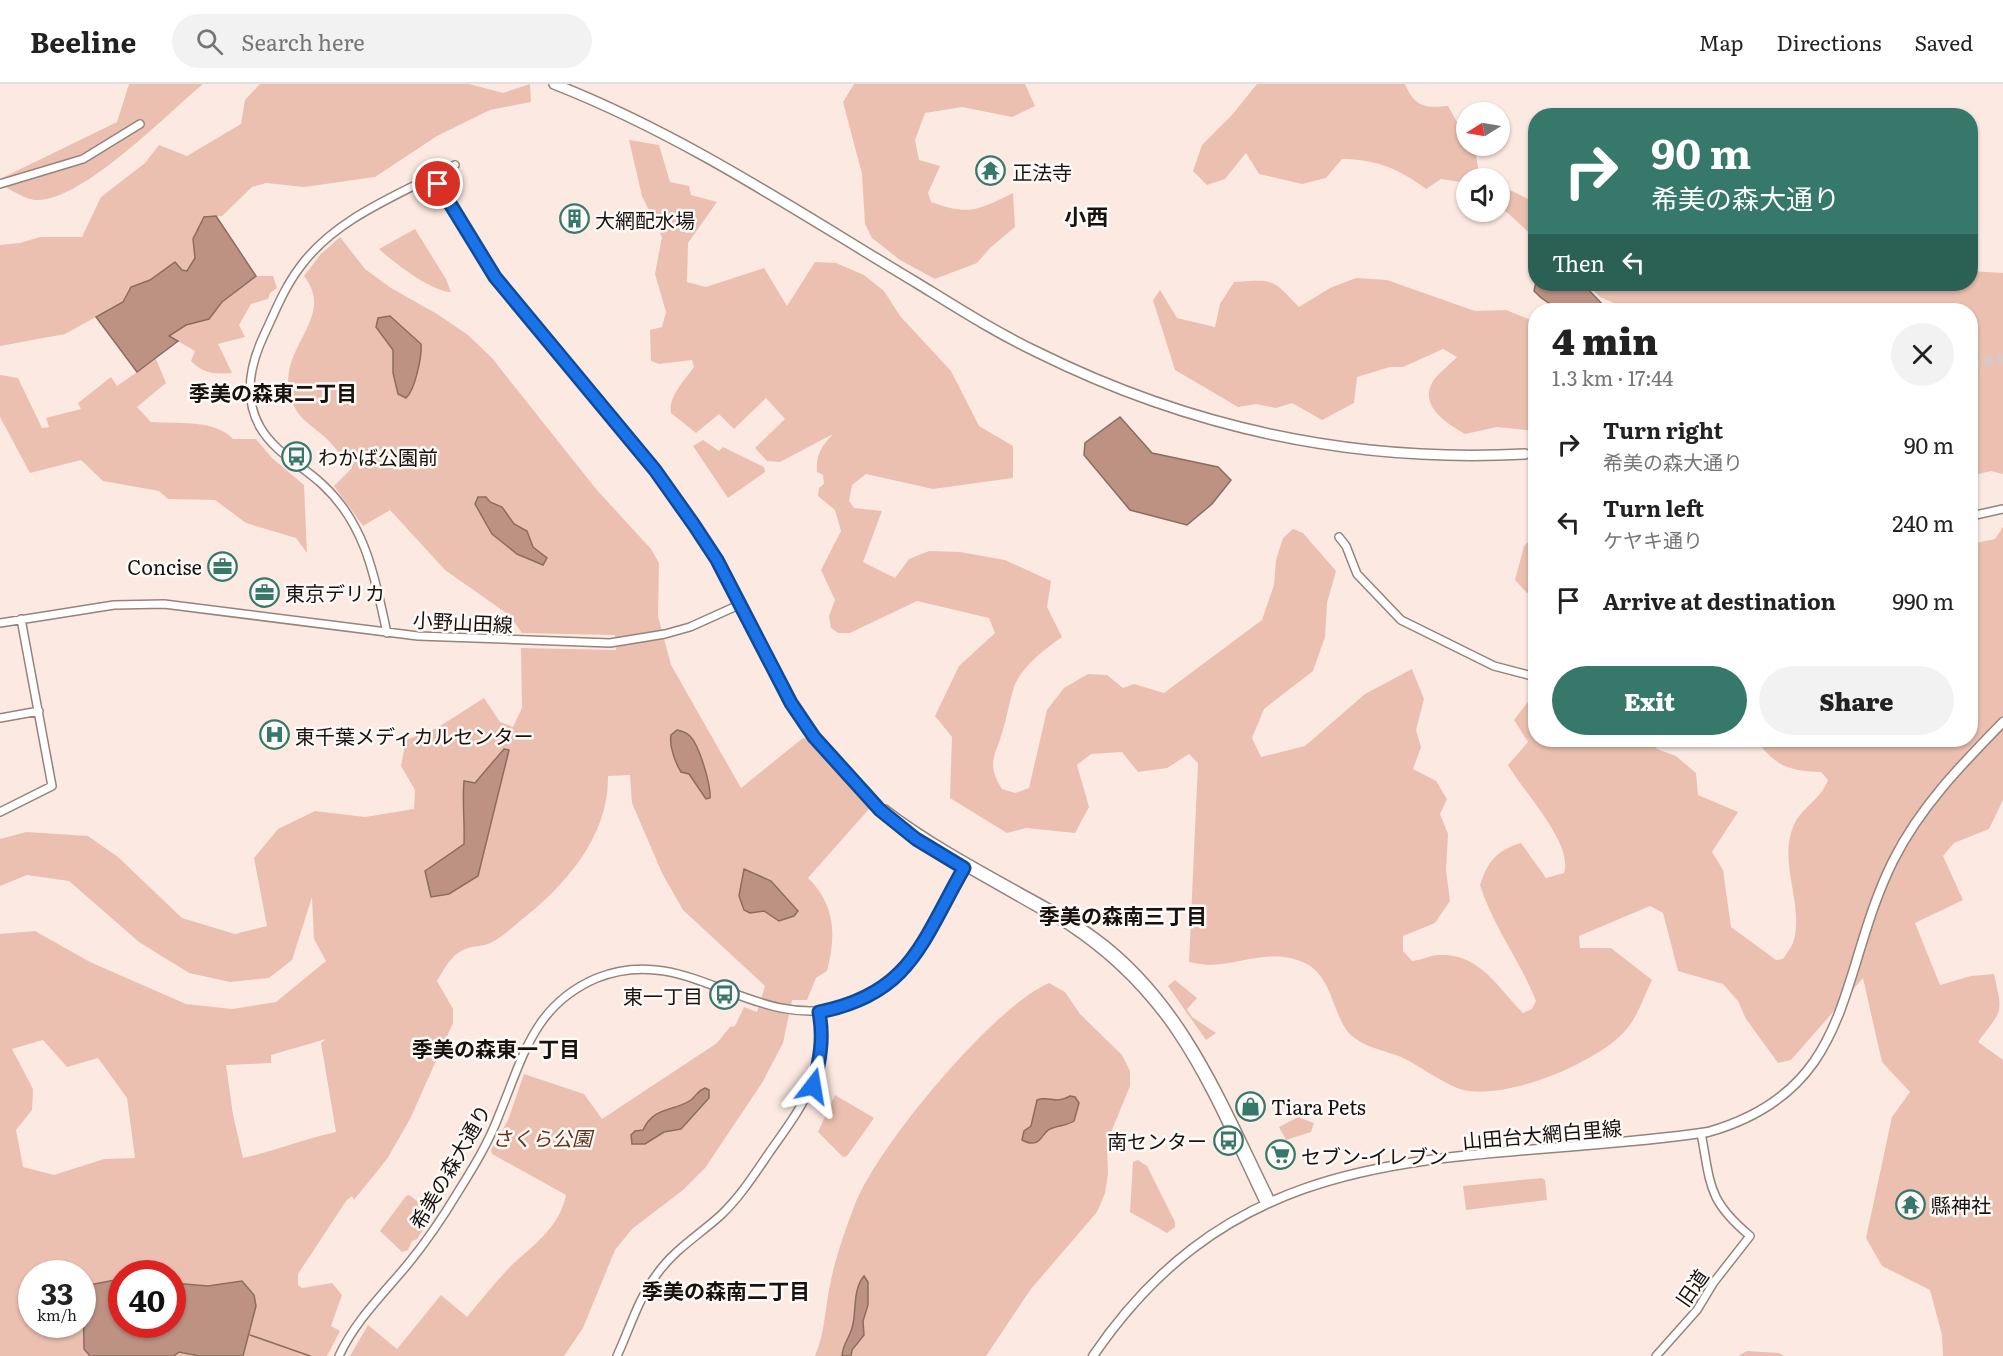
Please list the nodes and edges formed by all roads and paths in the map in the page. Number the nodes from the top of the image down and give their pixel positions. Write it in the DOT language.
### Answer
graph roads {
  1 [pos="554,84"];
  2 [pos="140,124"];
  3 [pos="455,165"];
  4 [pos="434,176"];
  5 [pos="0,184"];
  6 [pos="1525,454"];
  7 [pos="2003,509"];
  8 [pos="1978,514"];
  9 [pos="1339,537"];
  10 [pos="741,604"];
  11 [pos="21,619"];
  12 [pos="0,623"];
  13 [pos="387,633"];
  14 [pos="1528,675"];
  15 [pos="39,711"];
  16 [pos="0,718"];
  17 [pos="2002,725"];
  18 [pos="0,812"];
  19 [pos="965,866"];
  20 [pos="819,1012"];
  21 [pos="1701,1133"];
  22 [pos="1268,1202"];
  23 [pos="339,1356"];
  24 [pos="617,1356"];
  25 [pos="1093,1356"];
  26 [pos="1656,1356"];
  1 -- 6 [label="highway"];
  2 -- 5 [label="street"];
  3 -- 4 [label="street"];
  4 -- 10 [label="street"];
  4 -- 13 [label="street"];
  7 -- 8 [label="street"];
  9 -- 14 [label="street"];
  10 -- 13 [label="street, 小野山田線"];
  10 -- 19 [label="street"];
  11 -- 12 [label="street, 小野山田線"];
  11 -- 13 [label="street, 小野山田線"];
  11 -- 15 [label="street"];
  15 -- 16 [label="street"];
  15 -- 18 [label="street"];
  17 -- 21 [label="main road, 山田台大網白里線"];
  19 -- 20 [label="street, 希美の森大通り"];
  19 -- 22 [label="street"];
  20 -- 23 [label="street, 希美の森大通り"];
  20 -- 24 [label="street"];
  21 -- 22 [label="main road, 山田台大網白里線"];
  21 -- 26 [label="street, 旧道"];
  22 -- 25 [label="main road, 山田台大網白里線"];
}
